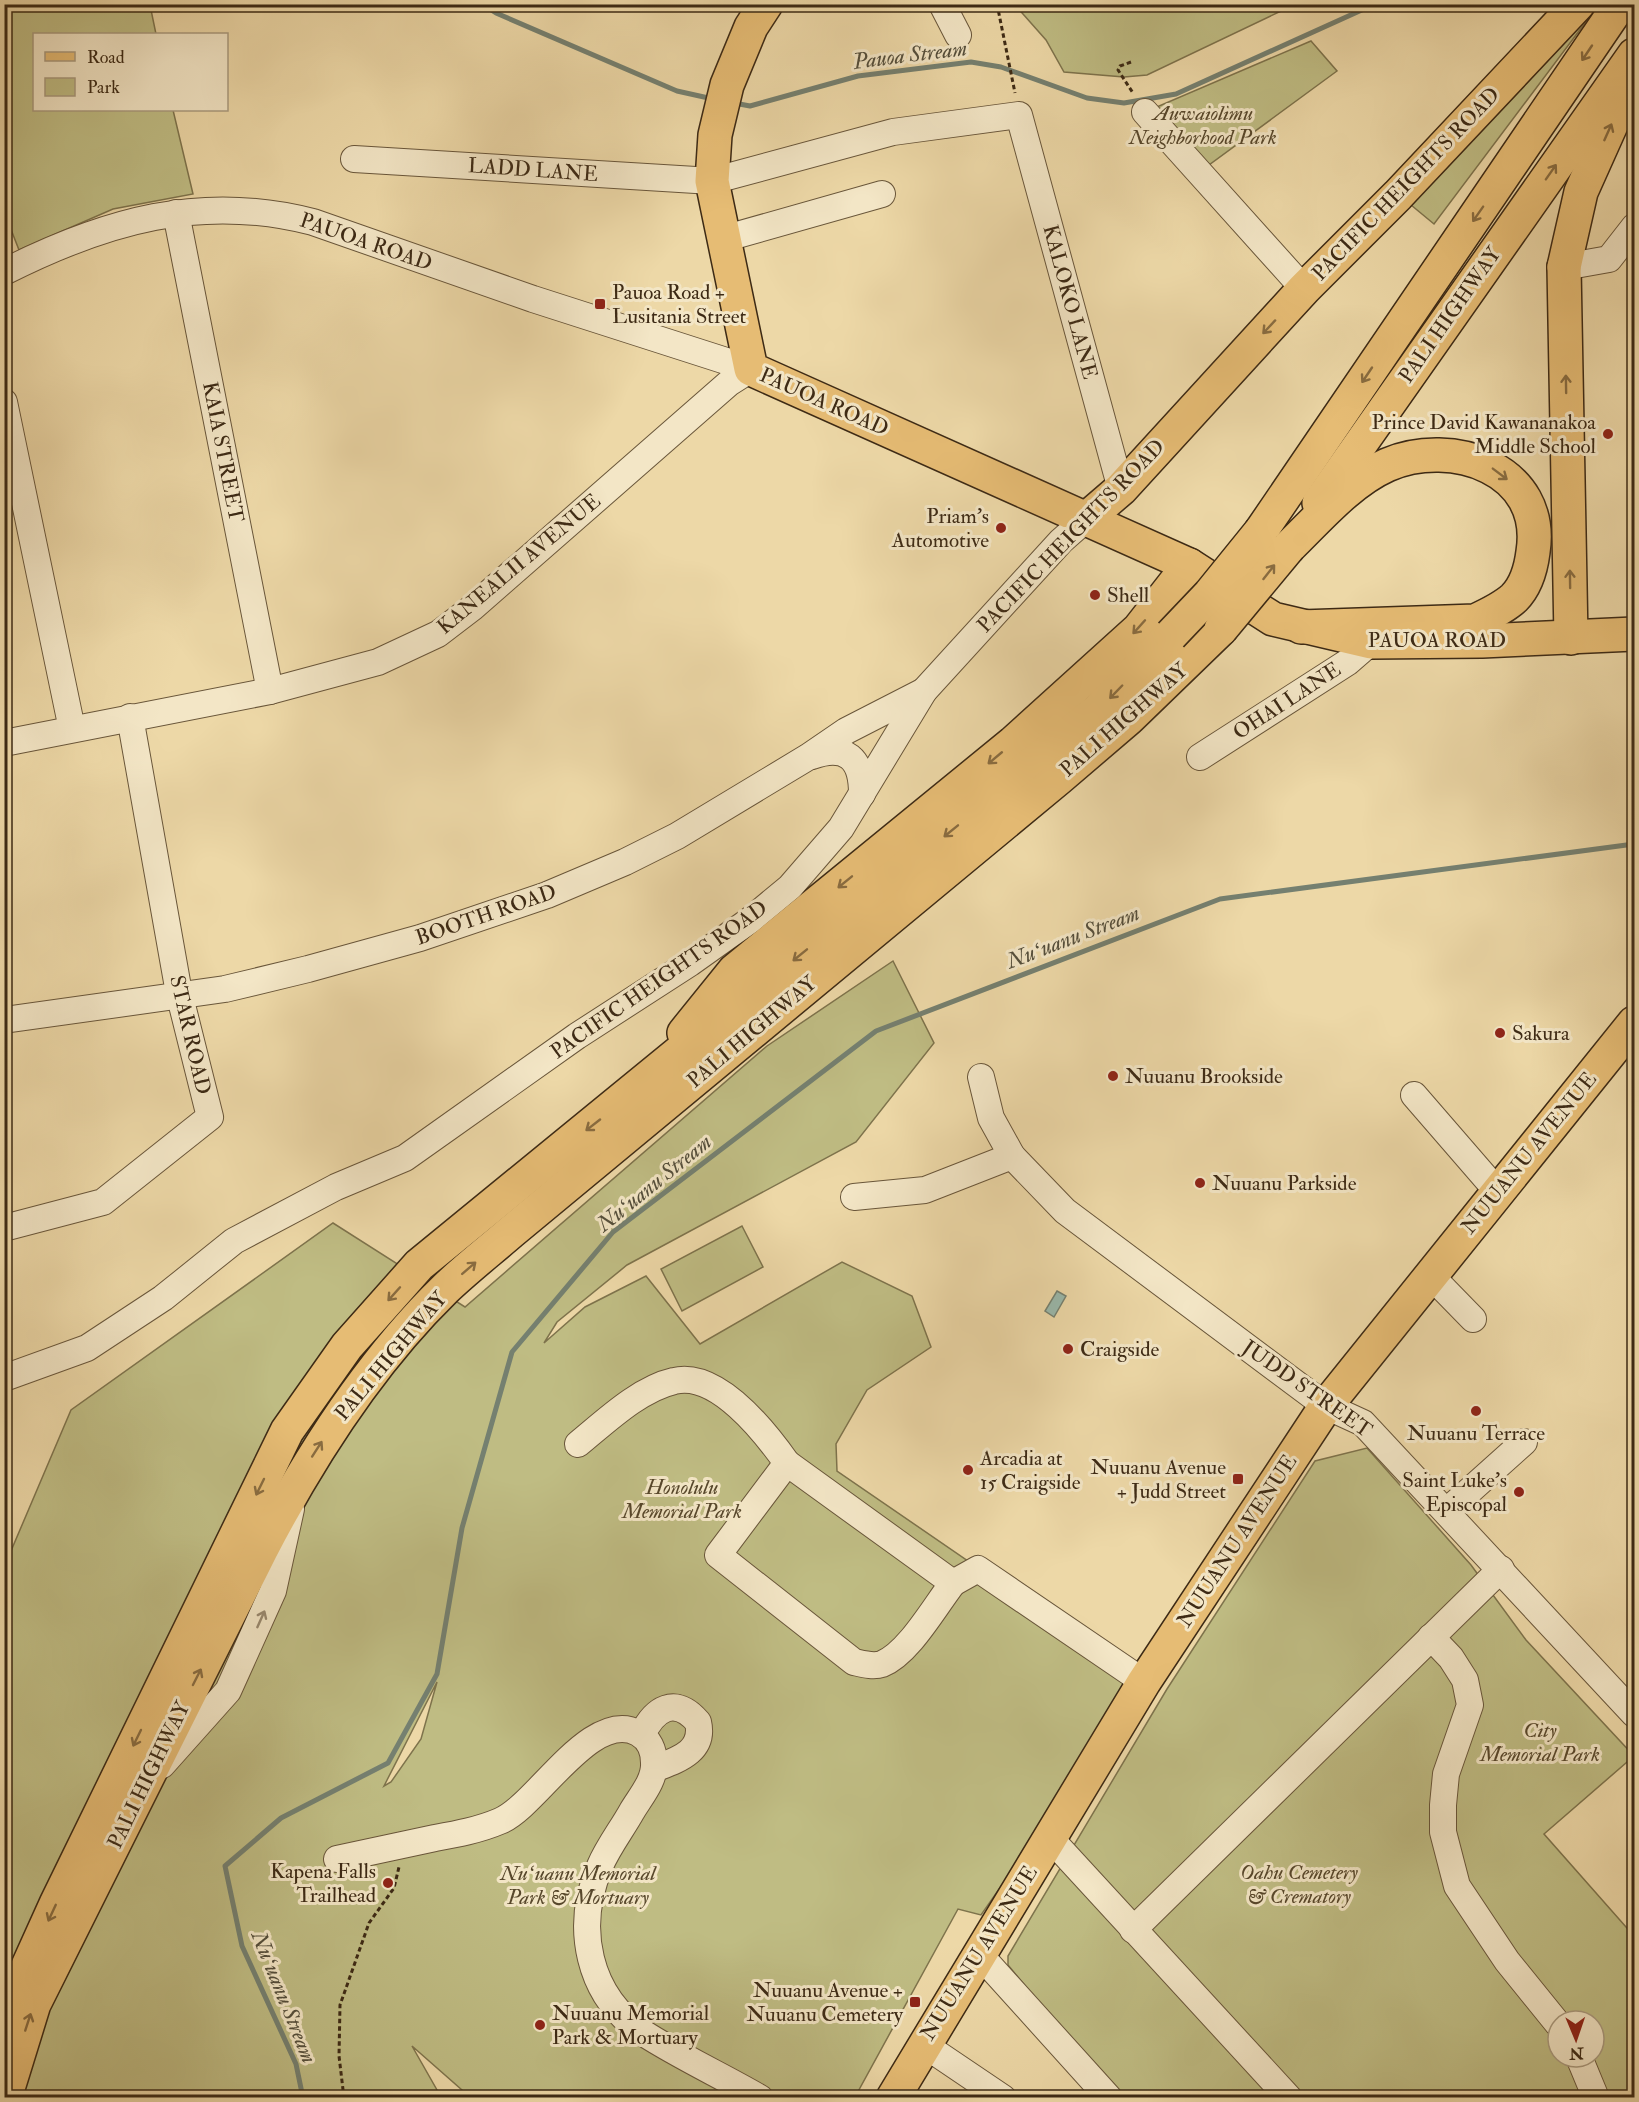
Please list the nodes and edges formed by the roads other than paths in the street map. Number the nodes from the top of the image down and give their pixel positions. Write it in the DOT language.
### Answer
graph roads {
  1 [pos="766,4"];
  2 [pos="942,4"];
  3 [pos="1578,4"];
  4 [pos="1620,4"];
  5 [pos="958,35"];
  6 [pos="1635,55"];
  7 [pos="1635,84"];
  8 [pos="1145,112"];
  9 [pos="1019,115"];
  10 [pos="354,159"];
  11 [pos="712,181"];
  12 [pos="882,195"];
  13 [pos="176,213"];
  14 [pos="1635,227"];
  15 [pos="723,239"];
  16 [pos="1564,267"];
  17 [pos="4,272"];
  18 [pos="1304,289"];
  19 [pos="751,369"];
  20 [pos="4,402"];
  21 [pos="1121,489"];
  22 [pos="1085,520"];
  23 [pos="1289,547"];
  24 [pos="1189,565"];
  25 [pos="1301,627"];
  26 [pos="1635,634"];
  27 [pos="1571,638"];
  28 [pos="1371,642"];
  29 [pos="270,691"];
  30 [pos="924,691"];
  31 [pos="130,717"];
  32 [pos="72,729"];
  33 [pos="4,743"];
  34 [pos="808,757"];
  35 [pos="1200,757"];
  36 [pos="862,794"];
  37 [pos="180,996"];
  38 [pos="4,1020"];
  39 [pos="1635,1023"];
  40 [pos="981,1077"];
  41 [pos="638,1088"];
  42 [pos="1414,1095"];
  43 [pos="1012,1156"];
  44 [pos="1498,1192"];
  45 [pos="854,1197"];
  46 [pos="4,1228"];
  47 [pos="1430,1275"];
  48 [pos="1473,1319"];
  49 [pos="4,1378"];
  50 [pos="1326,1406"];
  51 [pos="1524,1442"];
  52 [pos="578,1444"];
  53 [pos="787,1463"];
  54 [pos="1447,1511"];
  55 [pos="1501,1569"];
  56 [pos="953,1583"];
  57 [pos="1431,1637"];
  58 [pos="1144,1682"];
  59 [pos="1635,1714"];
  60 [pos="642,1735"];
  61 [pos="654,1769"];
  62 [pos="1050,1838"];
  63 [pos="337,1859"];
  64 [pos="1133,1930"];
  65 [pos="980,1955"];
  66 [pos="1546,2009"];
  67 [pos="4,2019"];
  68 [pos="923,2044"];
  69 [pos="1584,2069"];
  70 [pos="5,2097"];
  71 [pos="760,2097"];
  72 [pos="893,2097"];
  73 [pos="1003,2097"];
  74 [pos="1109,2097"];
  75 [pos="1290,2097"];
  76 [pos="1596,2097"];
  1 -- 11 [label="main road"];
  2 -- 5 [label="street"];
  3 -- 18 [label="main road, PACIFIC HEIGHTS ROAD"];
  4 -- 41 [label="main road, PALI HIGHWAY, one-way, bridge"];
  23 -- 6 [label="main road, PALI HIGHWAY, one-way"];
  16 -- 7 [label="main road, one-way"];
  8 -- 18 [label="street"];
  9 -- 11 [label="street, LADD LANE"];
  9 -- 21 [label="street, KALOKO LANE"];
  10 -- 11 [label="street, LADD LANE"];
  11 -- 15 [label="main road"];
  12 -- 15 [label="street"];
  13 -- 17 [label="street, PAUOA ROAD"];
  13 -- 19 [label="street, PAUOA ROAD"];
  13 -- 29 [label="street, KAIA STREET"];
  14 -- 16 [label="street"];
  15 -- 19 [label="main road"];
  27 -- 16 [label="main road, one-way"];
  18 -- 21 [label="main road, PACIFIC HEIGHTS ROAD, one-way"];
  19 -- 22 [label="main road, PAUOA ROAD"];
  19 -- 29 [label="street, KANEALII AVENUE"];
  20 -- 32 [label="street"];
  21 -- 22 [label="main road, PACIFIC HEIGHTS ROAD"];
  22 -- 24 [label="main road, PAUOA ROAD"];
  22 -- 30 [label="street, PACIFIC HEIGHTS ROAD"];
  23 -- 25 [label="main road, one-way"];
  70 -- 23 [label="main road, PALI HIGHWAY, one-way, bridge"];
  24 -- 25 [label="main road, PAUOA ROAD"];
  24 -- 41 [label="main road, one-way"];
  25 -- 28 [label="main road, PAUOA ROAD"];
  26 -- 27 [label="main road, PAUOA ROAD"];
  27 -- 28 [label="main road, PAUOA ROAD"];
  28 -- 35 [label="street, OHAI LANE"];
  29 -- 31 [label="street, KANEALII AVENUE"];
  30 -- 34 [label="street, BOOTH ROAD"];
  30 -- 36 [label="street, PACIFIC HEIGHTS ROAD"];
  31 -- 32 [label="street, KANEALII AVENUE"];
  31 -- 37 [label="street, STAR ROAD"];
  32 -- 33 [label="street, KANEALII AVENUE"];
  34 -- 36 [label="street"];
  34 -- 37 [label="street, BOOTH ROAD"];
  36 -- 49 [label="street, PACIFIC HEIGHTS ROAD"];
  37 -- 38 [label="street, BOOTH ROAD"];
  37 -- 46 [label="street, STAR ROAD"];
  39 -- 44 [label="main road, NUUANU AVENUE"];
  40 -- 43 [label="street, JUDD STREET"];
  41 -- 67 [label="main road, PALI HIGHWAY, one-way"];
  42 -- 44 [label="street"];
  43 -- 45 [label="street"];
  43 -- 50 [label="street, JUDD STREET"];
  44 -- 47 [label="main road, NUUANU AVENUE"];
  47 -- 48 [label="street"];
  47 -- 50 [label="main road, NUUANU AVENUE"];
  50 -- 54 [label="street, JUDD STREET"];
  50 -- 58 [label="main road, NUUANU AVENUE"];
  51 -- 54 [label="street"];
  52 -- 53 [label="street"];
  53 -- 56 [label="street"];
  53 -- 56 [label="street"];
  54 -- 55 [label="street, JUDD STREET"];
  55 -- 57 [label="street"];
  55 -- 59 [label="street, JUDD STREET"];
  56 -- 58 [label="street"];
  57 -- 64 [label="street"];
  57 -- 66 [label="street"];
  58 -- 62 [label="main road, NUUANU AVENUE"];
  60 -- 61 [label="street"];
  60 -- 61 [label="street"];
  60 -- 63 [label="street"];
  61 -- 71 [label="street"];
  62 -- 64 [label="street"];
  62 -- 65 [label="main road, NUUANU AVENUE"];
  64 -- 75 [label="street"];
  65 -- 68 [label="main road, NUUANU AVENUE"];
  65 -- 74 [label="street"];
  68 -- 72 [label="main road, NUUANU AVENUE"];
  68 -- 73 [label="street"];
  69 -- 76 [label="street"];
}
